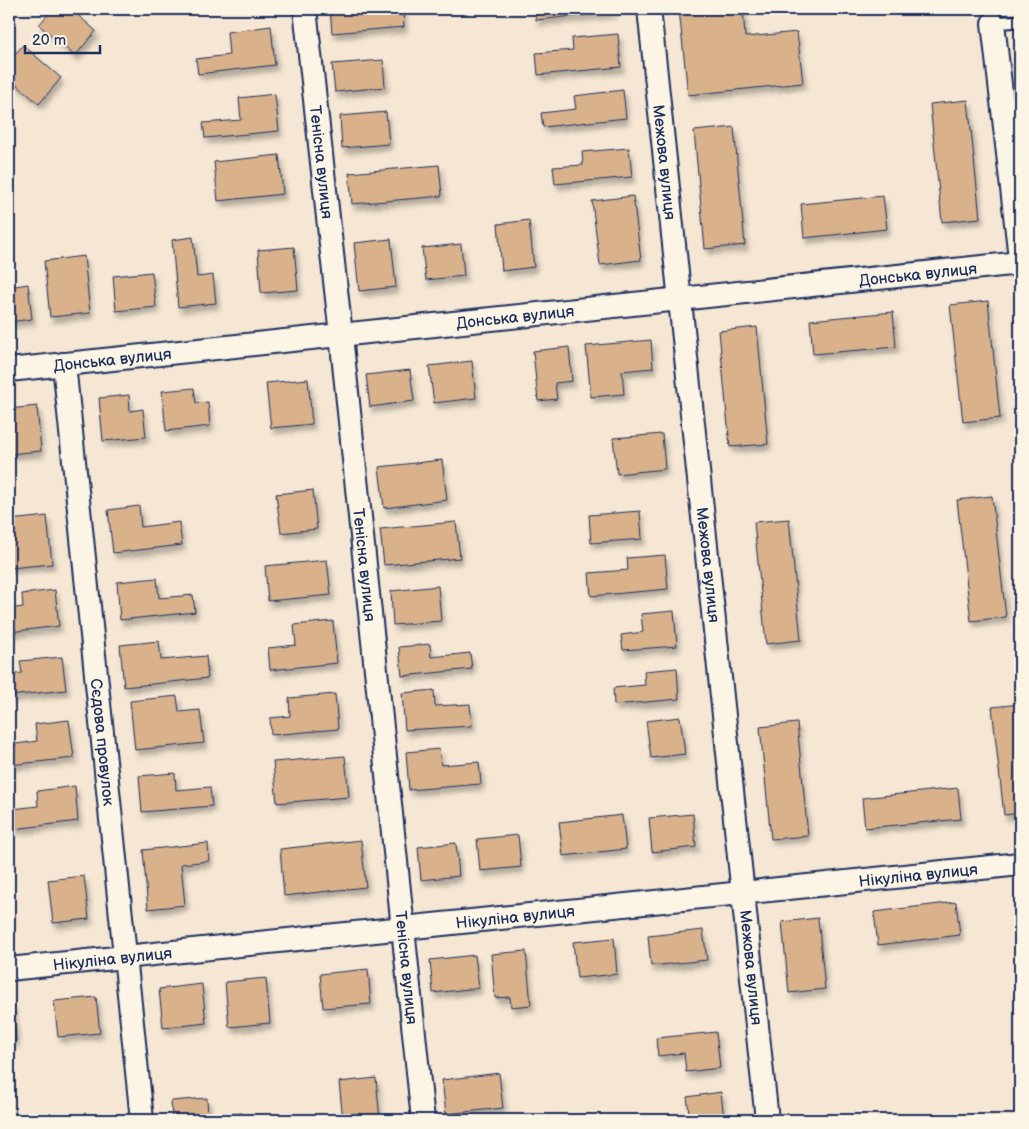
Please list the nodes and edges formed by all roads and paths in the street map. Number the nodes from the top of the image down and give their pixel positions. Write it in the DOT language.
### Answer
graph roads {
  1 [pos="305,9"];
  2 [pos="649,9"];
  3 [pos="993,16"];
  4 [pos="1020,21"];
  5 [pos="1020,258"];
  6 [pos="1020,263"];
  7 [pos="679,299"];
  8 [pos="341,335"];
  9 [pos="64,364"];
  10 [pos="9,370"];
  11 [pos="1020,864"];
  12 [pos="745,893"];
  13 [pos="403,928"];
  14 [pos="125,957"];
  15 [pos="9,970"];
  16 [pos="142,1120"];
  17 [pos="423,1120"];
  18 [pos="767,1120"];
  1 -- 8 [label="street, Тенісна вулиця"];
  2 -- 7 [label="street, Межова вулиця"];
  3 -- 4 [label="lane"];
  3 -- 5 [label="street"];
  6 -- 7 [label="street, Донська вулиця"];
  7 -- 8 [label="street, Донська вулиця"];
  7 -- 12 [label="street, Межова вулиця"];
  8 -- 9 [label="street, Донська вулиця"];
  8 -- 13 [label="street, Тенісна вулиця"];
  9 -- 10 [label="street, Донська вулиця"];
  9 -- 14 [label="street, Сєдова провулок"];
  11 -- 12 [label="street, Нікуліна вулиця"];
  12 -- 13 [label="street, Нікуліна вулиця"];
  12 -- 18 [label="street, Межова вулиця"];
  13 -- 14 [label="street, Нікуліна вулиця"];
  13 -- 17 [label="street, Тенісна вулиця"];
  14 -- 15 [label="street, Нікуліна вулиця"];
  14 -- 16 [label="street, Сєдова провулок"];
}
